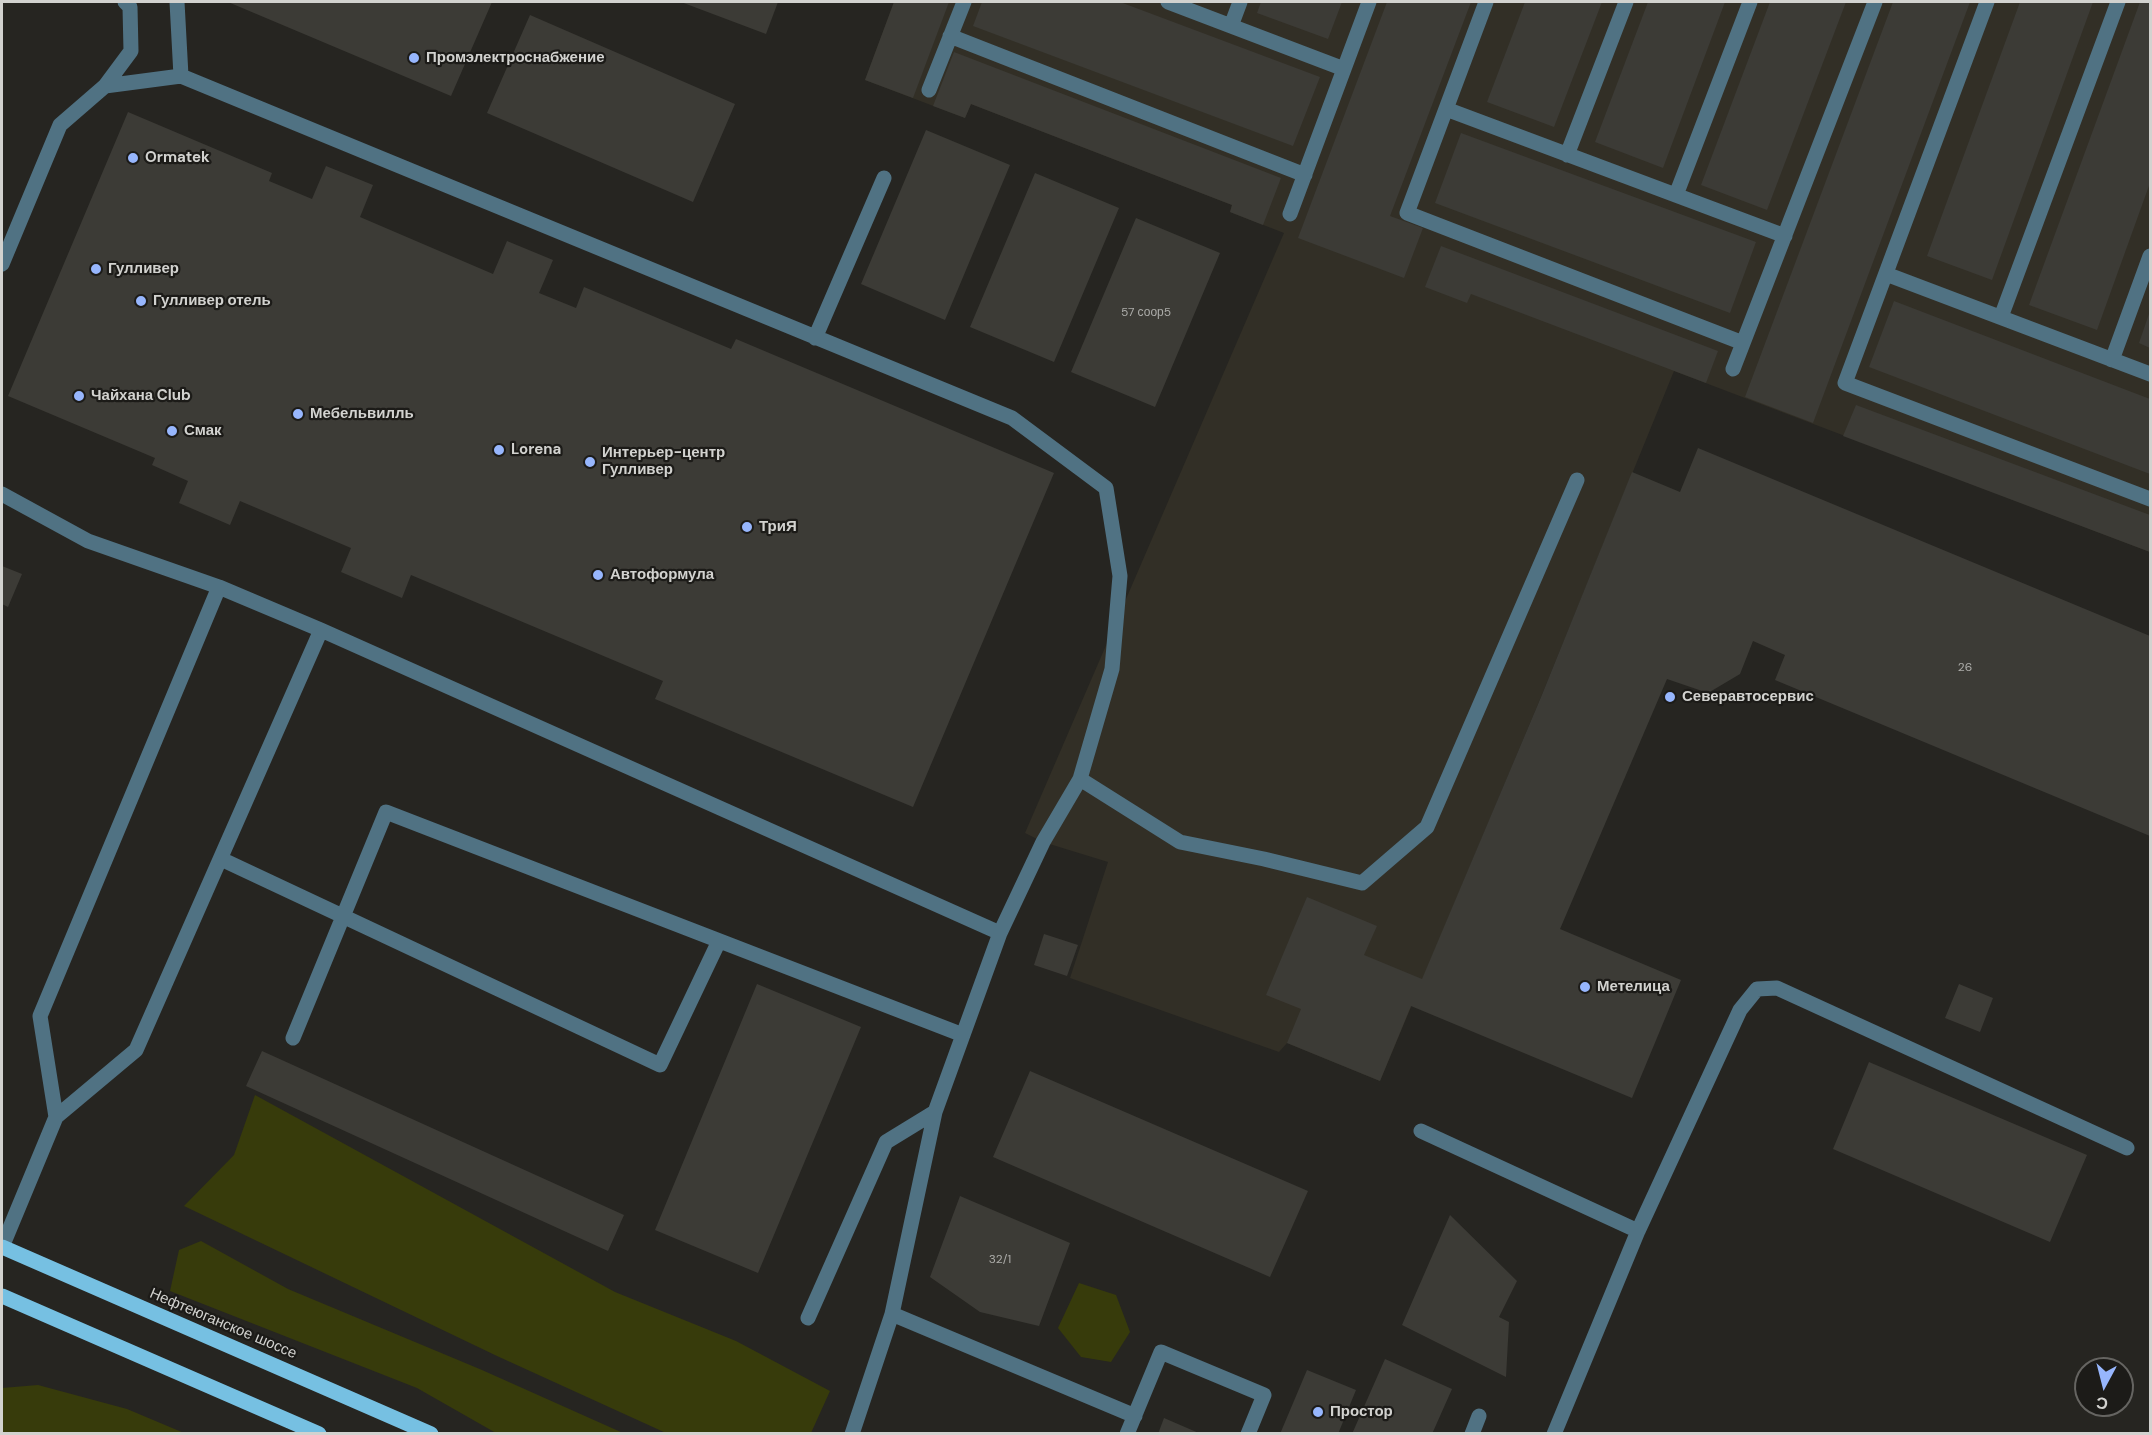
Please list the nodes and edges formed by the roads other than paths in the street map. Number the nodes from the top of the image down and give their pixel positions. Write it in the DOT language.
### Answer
graph roads {
  1 [pos="125,2"];
  2 [pos="177,2"];
  3 [pos="964,2"];
  4 [pos="1168,2"];
  5 [pos="1240,2"];
  6 [pos="1369,2"];
  7 [pos="1486,2"];
  8 [pos="1626,2"];
  9 [pos="1750,2"];
  10 [pos="1875,2"];
  11 [pos="1987,2"];
  12 [pos="2118,2"];
  13 [pos="1231,26"];
  14 [pos="950,36"];
  15 [pos="1344,69"];
  16 [pos="181,76"];
  17 [pos="105,86"];
  18 [pos="929,90"];
  19 [pos="1446,109"];
  20 [pos="1568,155"];
  21 [pos="1305,175"];
  22 [pos="884,178"];
  23 [pos="1676,195"];
  24 [pos="1290,214"];
  25 [pos="1785,236"];
  26 [pos="2151,256"];
  27 [pos="2,264"];
  28 [pos="1886,274"];
  29 [pos="2001,318"];
  30 [pos="815,338"];
  31 [pos="1743,343"];
  32 [pos="2112,360"];
  33 [pos="1733,369"];
  34 [pos="2151,374"];
  35 [pos="1577,480"];
  36 [pos="2,494"];
  37 [pos="2151,499"];
  38 [pos="219,587"];
  39 [pos="321,630"];
  40 [pos="1080,779"];
  41 [pos="221,859"];
  42 [pos="343,916"];
  43 [pos="1000,933"];
  44 [pos="719,941"];
  45 [pos="963,1035"];
  46 [pos="293,1038"];
  47 [pos="935,1112"];
  48 [pos="56,1117"];
  49 [pos="1421,1131"];
  50 [pos="2127,1148"];
  51 [pos="1638,1231"];
  52 [pos="2,1247"];
  53 [pos="2,1296"];
  54 [pos="892,1314"];
  55 [pos="808,1318"];
  56 [pos="1135,1416"];
  57 [pos="1479,1416"];
  58 [pos="319,1434"];
  59 [pos="431,1434"];
  60 [pos="852,1434"];
  61 [pos="1127,1434"];
  62 [pos="1248,1434"];
  63 [pos="1472,1434"];
  64 [pos="1554,1434"];
  1 -- 17 [label="lane"];
  2 -- 16 [label="lane"];
  3 -- 14 [label="lane"];
  4 -- 13 [label="lane"];
  5 -- 13 [label="lane"];
  6 -- 15 [label="lane"];
  7 -- 19 [label="lane"];
  8 -- 20 [label="lane"];
  9 -- 23 [label="lane"];
  10 -- 25 [label="lane"];
  11 -- 28 [label="lane"];
  12 -- 29 [label="lane"];
  13 -- 15 [label="lane"];
  14 -- 18 [label="lane"];
  14 -- 21 [label="lane"];
  15 -- 21 [label="lane"];
  16 -- 17 [label="lane"];
  16 -- 30 [label="lane"];
  17 -- 27 [label="lane"];
  19 -- 20 [label="lane"];
  19 -- 31 [label="lane"];
  20 -- 23 [label="lane"];
  21 -- 24 [label="lane"];
  22 -- 30 [label="lane"];
  23 -- 25 [label="lane"];
  25 -- 31 [label="lane"];
  26 -- 32 [label="lane"];
  28 -- 29 [label="lane"];
  28 -- 37 [label="lane"];
  29 -- 32 [label="lane"];
  30 -- 40 [label="lane"];
  31 -- 33 [label="lane"];
  32 -- 34 [label="lane"];
  35 -- 40 [label="lane"];
  36 -- 38 [label="lane"];
  38 -- 39 [label="lane"];
  38 -- 48 [label="lane"];
  39 -- 41 [label="lane"];
  39 -- 43 [label="lane"];
  40 -- 43 [label="lane"];
  41 -- 42 [label="lane"];
  41 -- 48 [label="lane"];
  42 -- 44 [label="lane"];
  42 -- 44 [label="lane"];
  42 -- 46 [label="lane"];
  43 -- 45 [label="lane"];
  44 -- 45 [label="lane"];
  45 -- 47 [label="lane"];
  47 -- 54 [label="lane"];
  47 -- 55 [label="lane"];
  48 -- 52 [label="lane"];
  49 -- 51 [label="lane"];
  50 -- 51 [label="lane"];
  51 -- 64 [label="lane"];
  52 -- 59 [label="main road, Нефтеюганское шоссе"];
  53 -- 58 [label="main road"];
  54 -- 56 [label="lane"];
  54 -- 60 [label="lane"];
  56 -- 61 [label="lane"];
  56 -- 62 [label="lane"];
  57 -- 63 [label="lane"];
}
